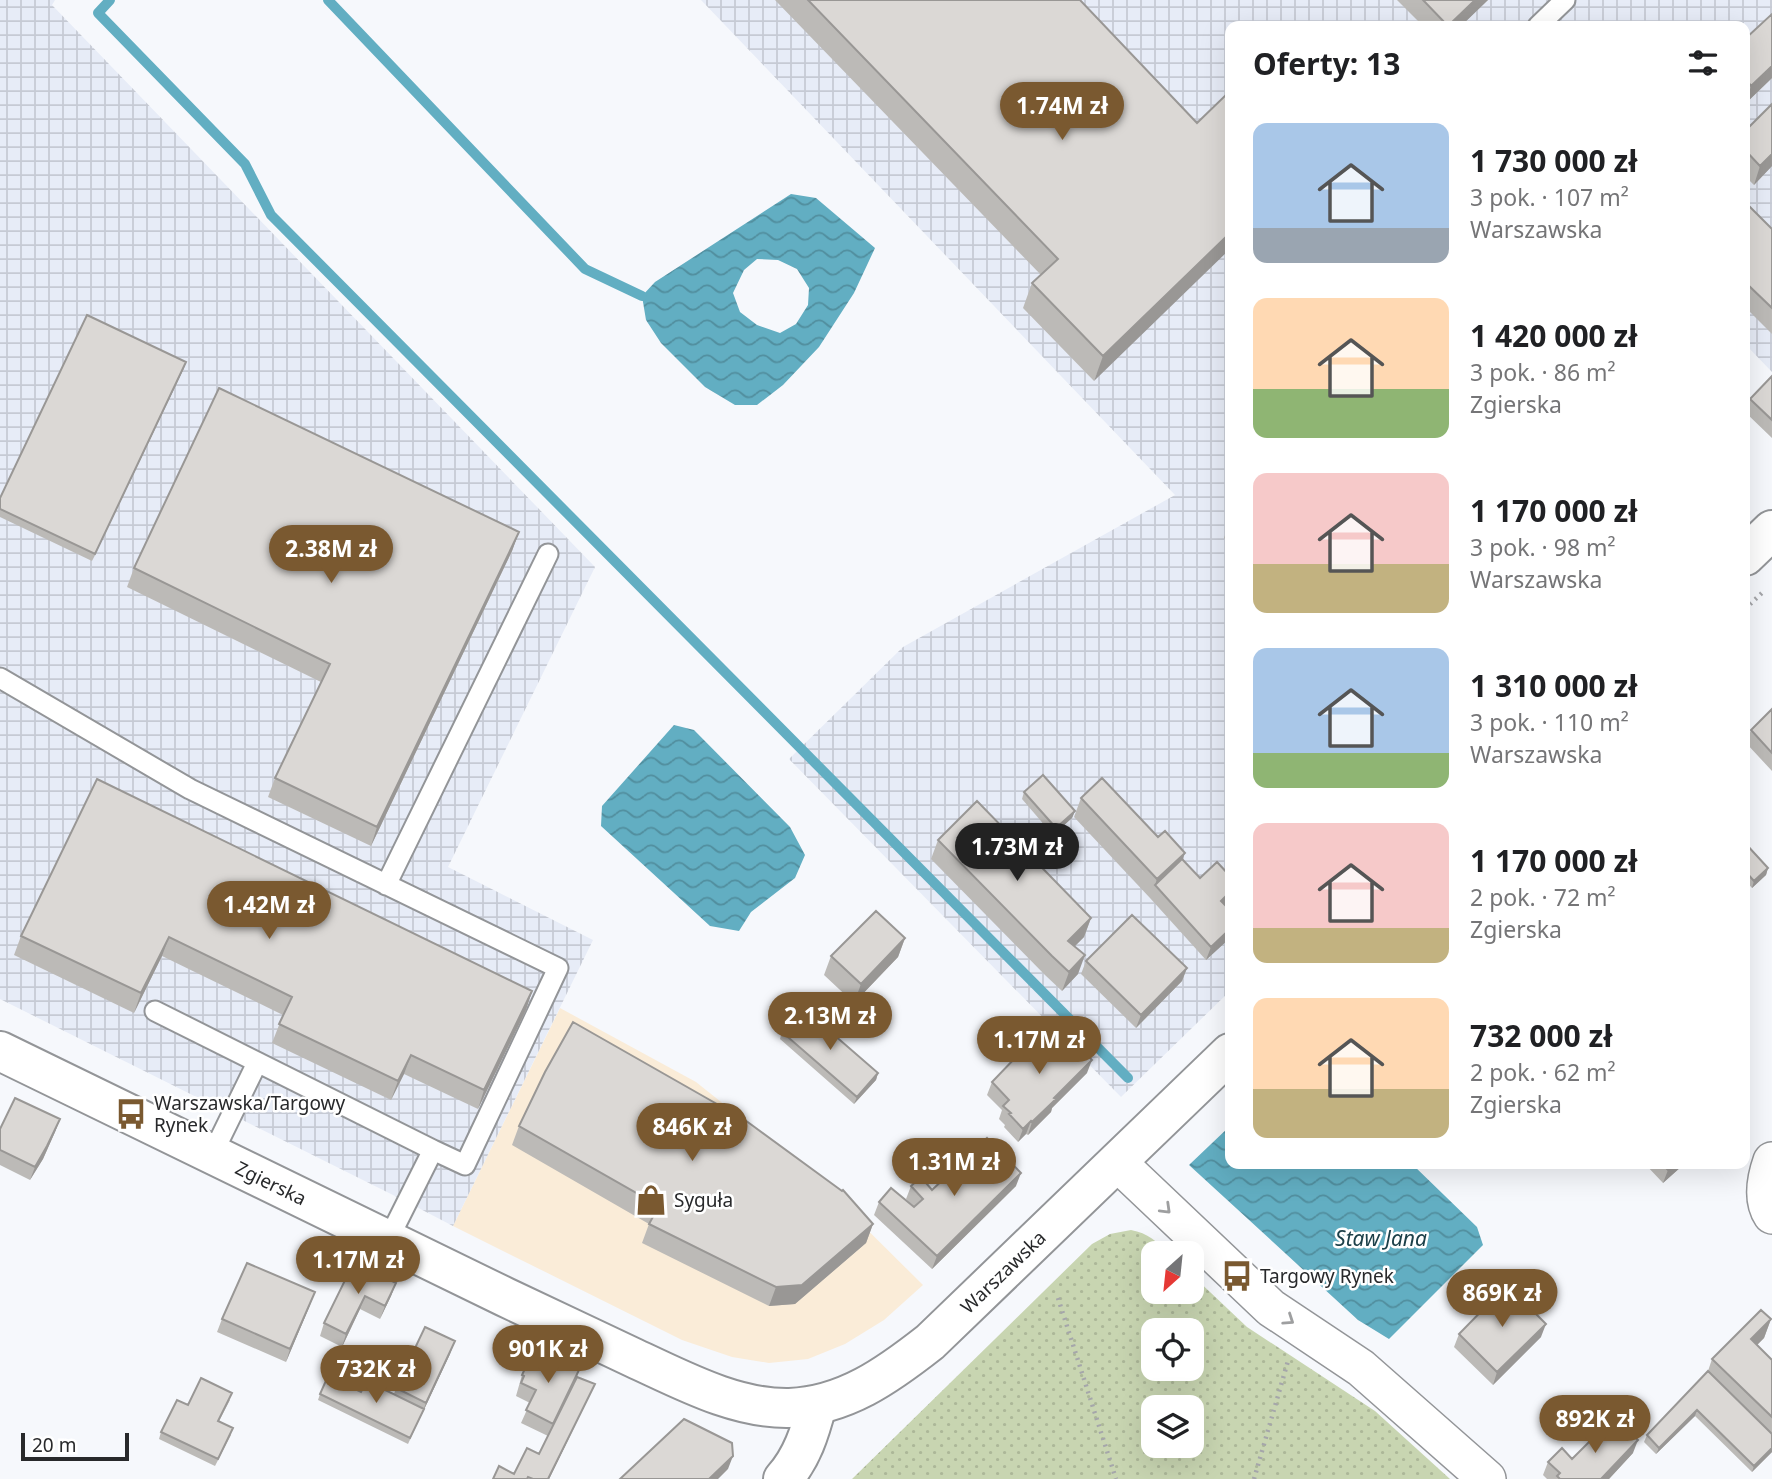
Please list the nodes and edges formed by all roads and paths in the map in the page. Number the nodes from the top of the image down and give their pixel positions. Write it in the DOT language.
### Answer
graph roads {
  1 [pos="1564,0"];
  2 [pos="1543,21"];
  3 [pos="1772,530"];
  4 [pos="1750,551"];
  5 [pos="548,554"];
  6 [pos="1772,583"];
  7 [pos="1750,604"];
  8 [pos="0,678"];
  9 [pos="386,885"];
  10 [pos="155,1011"];
  11 [pos="0,1051"];
  12 [pos="1225,1058"];
  13 [pos="257,1063"];
  14 [pos="433,1150"];
  15 [pos="212,1154"];
  16 [pos="1772,1161"];
  17 [pos="1117,1162"];
  18 [pos="1772,1215"];
  19 [pos="388,1240"];
  20 [pos="1058,1298"];
  21 [pos="1290,1356"];
  22 [pos="817,1405"];
  23 [pos="783,1479"];
  24 [pos="1116,1479"];
  25 [pos="1254,1479"];
  26 [pos="1487,1479"];
  1 -- 2 [label="lane"];
  3 -- 4 [label="main road"];
  5 -- 9 [label="lane"];
  6 -- 7 [label="path"];
  8 -- 9 [label="lane"];
  9 -- 14 [label="lane"];
  10 -- 13 [label="lane"];
  11 -- 15 [label="main road, Zgierska"];
  12 -- 17 [label="main road, Warszawska"];
  13 -- 14 [label="lane"];
  13 -- 15 [label="lane"];
  14 -- 19 [label="lane"];
  15 -- 19 [label="main road, Zgierska"];
  16 -- 18 [label="street"];
  17 -- 22 [label="main road, Warszawska"];
  17 -- 26 [label="street, one-way"];
  19 -- 22 [label="main road, Zgierska"];
  20 -- 24 [label="path"];
  21 -- 25 [label="path"];
  22 -- 23 [label="main road"];
}
